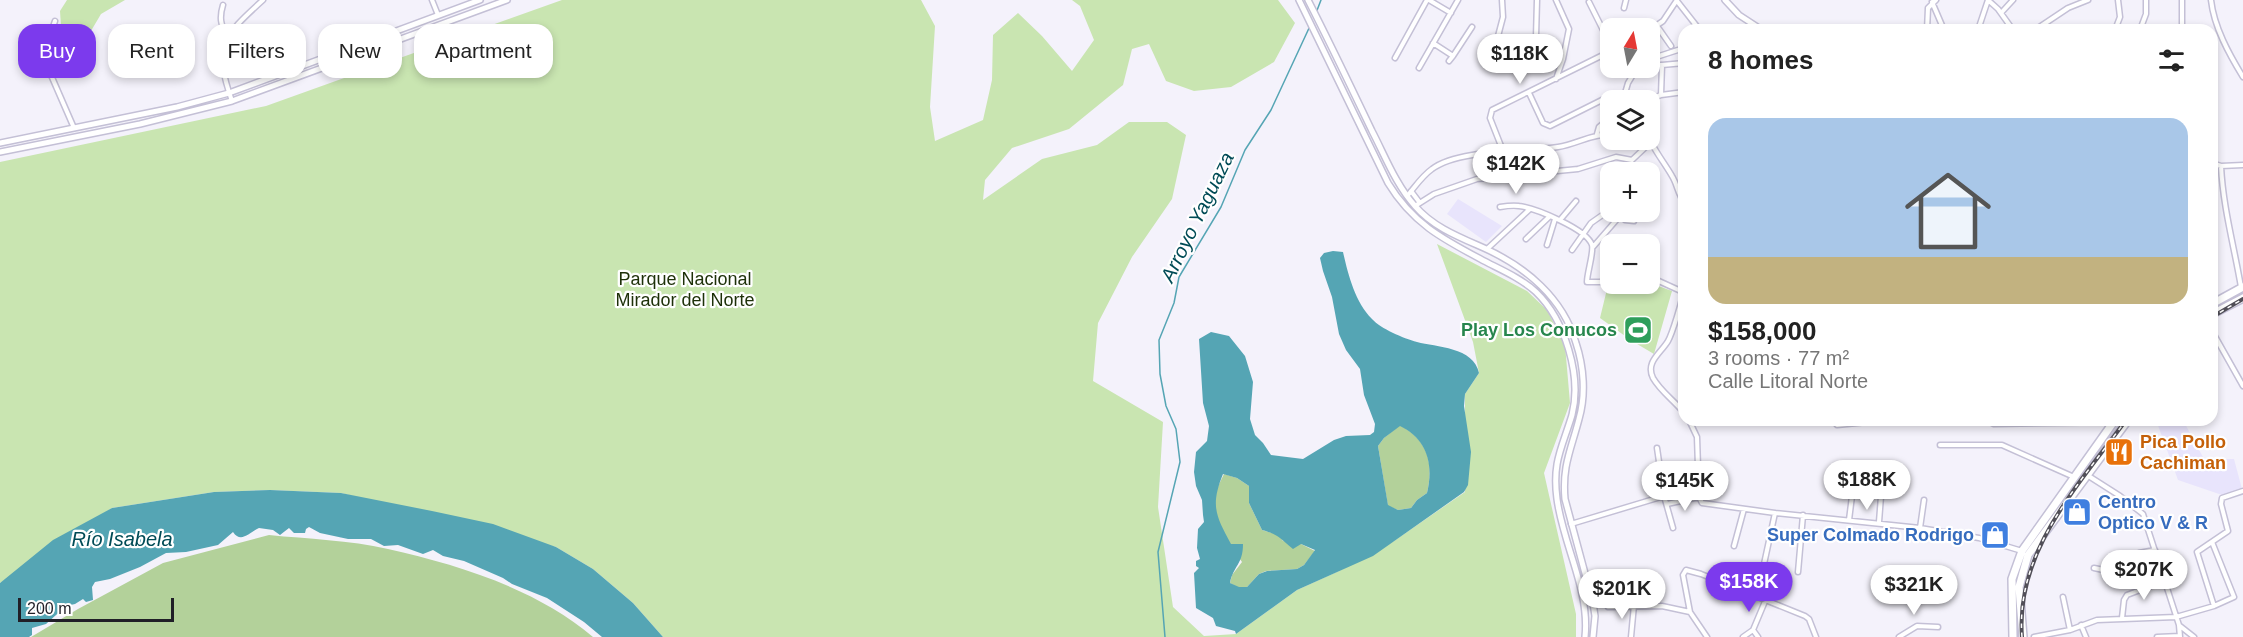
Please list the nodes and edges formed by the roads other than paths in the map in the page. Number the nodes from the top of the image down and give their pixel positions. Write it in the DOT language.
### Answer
graph roads {
  1 [pos="262,0"];
  2 [pos="432,0"];
  3 [pos="480,0"];
  4 [pos="507,0"];
  5 [pos="1308,0"];
  6 [pos="1428,0"];
  7 [pos="1458,0"];
  8 [pos="1502,0"];
  9 [pos="1537,0"];
  10 [pos="1556,0"];
  11 [pos="1626,0"];
  12 [pos="1677,0"];
  13 [pos="1725,0"];
  14 [pos="1988,0"];
  15 [pos="2013,0"];
  16 [pos="2088,0"];
  17 [pos="2118,0"];
  18 [pos="2146,0"];
  19 [pos="2182,0"];
  20 [pos="2211,0"];
  21 [pos="1300,1"];
  22 [pos="1934,1"];
  23 [pos="1589,2"];
  24 [pos="223,6"];
  25 [pos="1624,8"];
  26 [pos="1451,13"];
  27 [pos="2001,14"];
  28 [pos="438,15"];
  29 [pos="55,21"];
  30 [pos="1660,22"];
  31 [pos="220,24"];
  32 [pos="238,24"];
  33 [pos="1600,24"];
  34 [pos="1695,24"];
  35 [pos="1753,24"];
  36 [pos="1928,24"];
  37 [pos="1942,24"];
  38 [pos="1980,24"];
  39 [pos="2008,24"];
  40 [pos="2044,24"];
  41 [pos="2117,24"];
  42 [pos="2142,24"];
  43 [pos="2182,24"];
  44 [pos="2218,24"];
  45 [pos="2218,25"];
  46 [pos="1472,27"];
  47 [pos="1660,30"];
  48 [pos="1433,43"];
  49 [pos="1671,46"];
  50 [pos="1678,50"];
  51 [pos="1453,56"];
  52 [pos="1660,56"];
  53 [pos="1600,57"];
  54 [pos="1395,58"];
  55 [pos="1449,61"];
  56 [pos="1678,64"];
  57 [pos="1662,65"];
  58 [pos="1419,68"];
  59 [pos="1342,69"];
  60 [pos="1334,72"];
  61 [pos="2243,77"];
  62 [pos="225,78"];
  63 [pos="1556,79"];
  64 [pos="229,93"];
  65 [pos="1529,93"];
  66 [pos="1678,93"];
  67 [pos="1661,95"];
  68 [pos="232,101"];
  69 [pos="1600,101"];
  70 [pos="1600,126"];
  71 [pos="75,128"];
  72 [pos="1597,134"];
  73 [pos="0,143"];
  74 [pos="1643,150"];
  75 [pos="1655,150"];
  76 [pos="1503,151"];
  77 [pos="0,152"];
  78 [pos="2218,165"];
  79 [pos="2243,165"];
  80 [pos="2221,166"];
  81 [pos="1678,193"];
  82 [pos="1409,194"];
  83 [pos="1576,201"];
  84 [pos="1418,205"];
  85 [pos="1500,207"];
  86 [pos="1530,209"];
  87 [pos="1600,216"];
  88 [pos="1549,217"];
  89 [pos="1557,220"];
  90 [pos="1612,222"];
  91 [pos="1582,233"];
  92 [pos="1526,239"];
  93 [pos="1547,245"];
  94 [pos="1593,247"];
  95 [pos="1487,249"];
  96 [pos="1572,250"];
  97 [pos="1600,282"];
  98 [pos="1660,282"];
  99 [pos="2242,288"];
  100 [pos="1678,290"];
  101 [pos="2243,298"];
  102 [pos="2218,301"];
  103 [pos="2218,311"];
  104 [pos="1678,313"];
  105 [pos="2218,342"];
  106 [pos="2243,386"];
  107 [pos="1678,406"];
  108 [pos="1692,426"];
  109 [pos="2116,426"];
  110 [pos="2117,426"];
  111 [pos="1940,445"];
  112 [pos="1657,448"];
  113 [pos="2087,475"];
  114 [pos="2074,477"];
  115 [pos="2243,491"];
  116 [pos="1664,496"];
  117 [pos="1852,496"];
  118 [pos="1881,496"];
  119 [pos="1699,497"];
  120 [pos="1924,500"];
  121 [pos="1667,504"];
  122 [pos="1744,509"];
  123 [pos="1775,513"];
  124 [pos="1803,515"];
  125 [pos="1849,520"];
  126 [pos="1879,522"];
  127 [pos="1571,524"];
  128 [pos="1673,528"];
  129 [pos="1920,528"];
  130 [pos="2212,542"];
  131 [pos="1734,546"];
  132 [pos="2155,550"];
  133 [pos="2022,551"];
  134 [pos="1764,564"];
  135 [pos="2094,568"];
  136 [pos="1798,572"];
  137 [pos="2164,581"];
  138 [pos="2063,597"];
  139 [pos="1766,599"];
  140 [pos="1634,605"];
  141 [pos="2214,606"];
  142 [pos="1608,607"];
  143 [pos="1690,612"];
  144 [pos="2176,617"];
  145 [pos="2122,618"];
  146 [pos="2081,625"];
  147 [pos="2179,625"];
  148 [pos="1938,627"];
  149 [pos="1753,630"];
  150 [pos="2070,630"];
  151 [pos="1585,637"];
  152 [pos="1593,637"];
  153 [pos="1631,637"];
  154 [pos="1707,637"];
  155 [pos="1743,637"];
  156 [pos="1758,637"];
  157 [pos="1816,637"];
  158 [pos="1899,637"];
  159 [pos="2013,637"];
  160 [pos="2023,637"];
  161 [pos="2034,637"];
  162 [pos="2086,637"];
  163 [pos="2157,637"];
  164 [pos="2180,637"];
  165 [pos="2194,637"];
  1 -- 32 [label="street"];
  2 -- 28 [label="street"];
  3 -- 28 [label="street"];
  4 -- 68 [label="street"];
  5 -- 59 [label="street"];
  6 -- 26 [label="street"];
  6 -- 54 [label="street"];
  7 -- 26 [label="street"];
  8 -- 9 [label="street"];
  10 -- 63 [label="street"];
  11 -- 25 [label="street"];
  12 -- 30 [label="street"];
  12 -- 34 [label="street"];
  13 -- 35 [label="street"];
  14 -- 27 [label="street"];
  14 -- 38 [label="street"];
  15 -- 27 [label="street"];
  16 -- 40 [label="street"];
  17 -- 41 [label="street"];
  18 -- 42 [label="street"];
  19 -- 43 [label="street"];
  20 -- 44 [label="street"];
  21 -- 60 [label="street"];
  22 -- 36 [label="street"];
  22 -- 37 [label="street"];
  23 -- 33 [label="street"];
  24 -- 31 [label="street"];
  26 -- 48 [label="street"];
  27 -- 39 [label="street"];
  28 -- 64 [label="street"];
  29 -- 71 [label="street"];
  45 -- 61 [label="street"];
  46 -- 51 [label="street"];
  47 -- 49 [label="street"];
  48 -- 51 [label="street"];
  48 -- 58 [label="street"];
  50 -- 52 [label="street"];
  51 -- 55 [label="street"];
  53 -- 63 [label="street"];
  56 -- 57 [label="street"];
  57 -- 67 [label="street"];
  59 -- 60 [label="street"];
  59 -- 82 [label="street"];
  60 -- 151 [label="street"];
  62 -- 64 [label="street"];
  63 -- 65 [label="street"];
  64 -- 68 [label="street"];
  64 -- 71 [label="street"];
  65 -- 69 [label="street"];
  65 -- 76 [label="street"];
  66 -- 67 [label="street"];
  68 -- 77 [label="street"];
  70 -- 72 [label="street"];
  71 -- 73 [label="street"];
  72 -- 76 [label="street"];
  74 -- 84 [label="street"];
  75 -- 81 [label="street"];
  76 -- 82 [label="street"];
  78 -- 80 [label="street"];
  79 -- 80 [label="street"];
  80 -- 99 [label="street"];
  82 -- 84 [label="street"];
  83 -- 89 [label="street"];
  84 -- 95 [label="street"];
  85 -- 86 [label="street"];
  86 -- 88 [label="street"];
  86 -- 95 [label="street"];
  87 -- 91 [label="street"];
  88 -- 89 [label="street"];
  88 -- 92 [label="street"];
  89 -- 91 [label="street"];
  89 -- 93 [label="street"];
  90 -- 94 [label="street"];
  91 -- 94 [label="street"];
  91 -- 96 [label="street"];
  94 -- 97 [label="street"];
  95 -- 127 [label="street"];
  98 -- 100 [label="street"];
  99 -- 102 [label="main road"];
  101 -- 103 [label="main road"];
  104 -- 107 [label="street"];
  105 -- 106 [label="street"];
  108 -- 119 [label="street"];
  109 -- 114 [label="main road"];
  110 -- 113 [label="main road"];
  111 -- 114 [label="street"];
  112 -- 116 [label="street"];
  113 -- 132 [label="street"];
  113 -- 160 [label="main road"];
  114 -- 133 [label="main road"];
  115 -- 130 [label="street"];
  116 -- 121 [label="street"];
  116 -- 127 [label="street"];
  117 -- 125 [label="street"];
  118 -- 126 [label="street"];
  119 -- 121 [label="street"];
  119 -- 122 [label="street"];
  120 -- 129 [label="street"];
  121 -- 128 [label="street"];
  122 -- 123 [label="street"];
  122 -- 131 [label="street"];
  123 -- 124 [label="street"];
  123 -- 134 [label="street"];
  124 -- 125 [label="street"];
  124 -- 136 [label="street"];
  125 -- 126 [label="street"];
  126 -- 129 [label="street"];
  127 -- 152 [label="street"];
  129 -- 133 [label="street"];
  130 -- 141 [label="street"];
  130 -- 141 [label="street"];
  132 -- 135 [label="street"];
  132 -- 137 [label="street"];
  133 -- 159 [label="main road"];
  137 -- 144 [label="street"];
  137 -- 145 [label="street"];
  138 -- 150 [label="street"];
  139 -- 143 [label="street"];
  139 -- 149 [label="street"];
  139 -- 157 [label="street"];
  140 -- 142 [label="street"];
  140 -- 143 [label="street"];
  140 -- 153 [label="street"];
  141 -- 144 [label="street"];
  143 -- 154 [label="street"];
  144 -- 145 [label="street"];
  144 -- 147 [label="street"];
  145 -- 146 [label="street"];
  146 -- 150 [label="street"];
  146 -- 162 [label="street"];
  147 -- 164 [label="street"];
  147 -- 165 [label="street"];
  148 -- 158 [label="street"];
  149 -- 155 [label="street"];
  149 -- 156 [label="street"];
  150 -- 161 [label="street"];
  163 -- 164 [label="street"];
}
